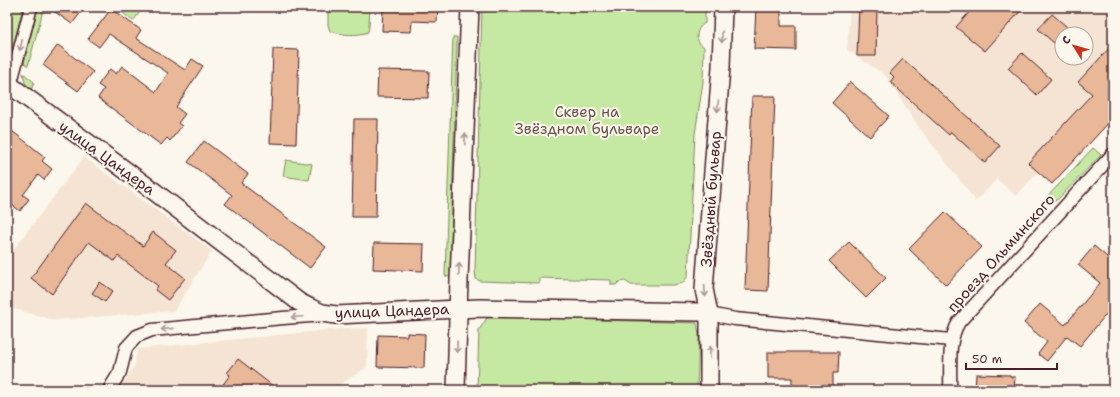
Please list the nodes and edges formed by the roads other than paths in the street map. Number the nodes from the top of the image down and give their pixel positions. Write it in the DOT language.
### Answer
graph roads {
  1 [pos="31,7"];
  2 [pos="470,7"];
  3 [pos="723,7"];
  4 [pos="9,84"];
  5 [pos="1113,154"];
  6 [pos="458,308"];
  7 [pos="709,314"];
  8 [pos="336,315"];
  9 [pos="951,340"];
  10 [pos="109,390"];
  11 [pos="456,390"];
  12 [pos="709,390"];
  13 [pos="950,390"];
  1 -- 4 [label="street, one-way"];
  6 -- 2 [label="street, one-way"];
  3 -- 7 [label="street, Звёздный бульвар, one-way"];
  4 -- 8 [label="street, улица Цандера"];
  5 -- 9 [label="street, проезд Ольминского"];
  6 -- 7 [label="street, улица Цандера"];
  6 -- 8 [label="street, улица Цандера"];
  6 -- 11 [label="street, one-way"];
  7 -- 9 [label="street"];
  12 -- 7 [label="street, Звёздный бульвар, one-way"];
  8 -- 10 [label="street, one-way"];
  9 -- 13 [label="street, проезд Ольминского"];
}
